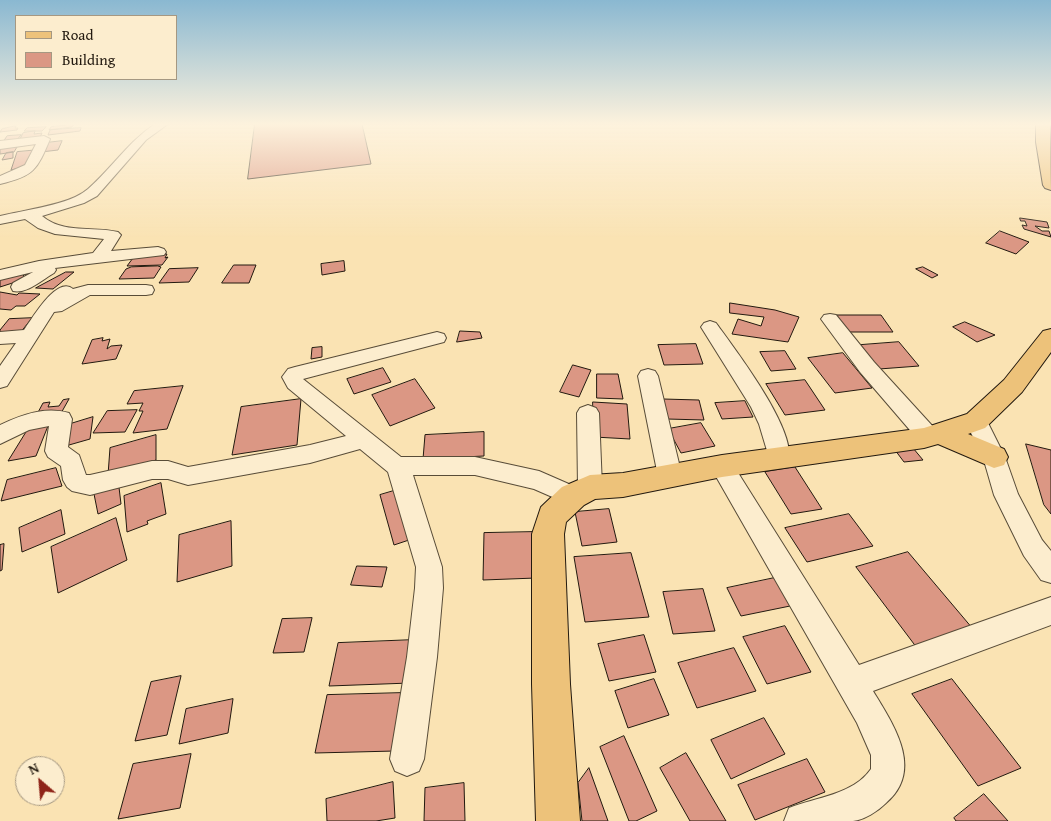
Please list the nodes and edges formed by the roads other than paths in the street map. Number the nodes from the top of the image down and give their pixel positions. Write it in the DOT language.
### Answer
graph roads {
  1 [pos="36,162"];
  2 [pos="120,162"];
  3 [pos="1046,162"];
  4 [pos="0,180"];
  5 [pos="1051,185"];
  6 [pos="28,210"];
  7 [pos="0,220"];
  8 [pos="158,252"];
  9 [pos="98,256"];
  10 [pos="71,260"];
  11 [pos="0,275"];
  12 [pos="116,282"];
  13 [pos="19,287"];
  14 [pos="88,290"];
  15 [pos="146,290"];
  16 [pos="66,292"];
  17 [pos="46,311"];
  18 [pos="830,318"];
  19 [pos="710,327"];
  20 [pos="29,336"];
  21 [pos="1051,336"];
  22 [pos="0,338"];
  23 [pos="437,338"];
  24 [pos="648,376"];
  25 [pos="0,381"];
  26 [pos="588,413"];
  27 [pos="976,421"];
  28 [pos="934,435"];
  29 [pos="0,436"];
  30 [pos="361,437"];
  31 [pos="994,457"];
  32 [pos="779,458"];
  33 [pos="398,466"];
  34 [pos="722,466"];
  35 [pos="670,476"];
  36 [pos="581,492"];
  37 [pos="1051,571"];
  38 [pos="1051,611"];
  39 [pos="852,683"];
  40 [pos="407,759"];
  41 [pos="558,821"];
  42 [pos="802,821"];
  1 -- 4 [label="street"];
  2 -- 6 [label="street"];
  3 -- 5 [label="main road"];
  6 -- 7 [label="street"];
  6 -- 9 [label="street"];
  8 -- 9 [label="street"];
  9 -- 10 [label="street"];
  10 -- 11 [label="street"];
  10 -- 13 [label="street"];
  12 -- 14 [label="street"];
  14 -- 15 [label="street"];
  14 -- 17 [label="street"];
  16 -- 17 [label="street"];
  17 -- 20 [label="street"];
  18 -- 28 [label="street"];
  19 -- 32 [label="street"];
  20 -- 22 [label="street"];
  20 -- 25 [label="street"];
  21 -- 27 [label="main road"];
  23 -- 30 [label="street"];
  24 -- 35 [label="street"];
  26 -- 36 [label="street"];
  27 -- 28 [label="main road"];
  27 -- 31 [label="street"];
  28 -- 31 [label="main road"];
  28 -- 32 [label="main road"];
  29 -- 30 [label="street"];
  30 -- 33 [label="street"];
  31 -- 37 [label="street"];
  32 -- 34 [label="main road"];
  33 -- 36 [label="street"];
  33 -- 40 [label="street"];
  34 -- 35 [label="main road"];
  34 -- 39 [label="street"];
  35 -- 36 [label="main road"];
  36 -- 41 [label="main road"];
  38 -- 39 [label="street"];
  39 -- 42 [label="street"];
}
